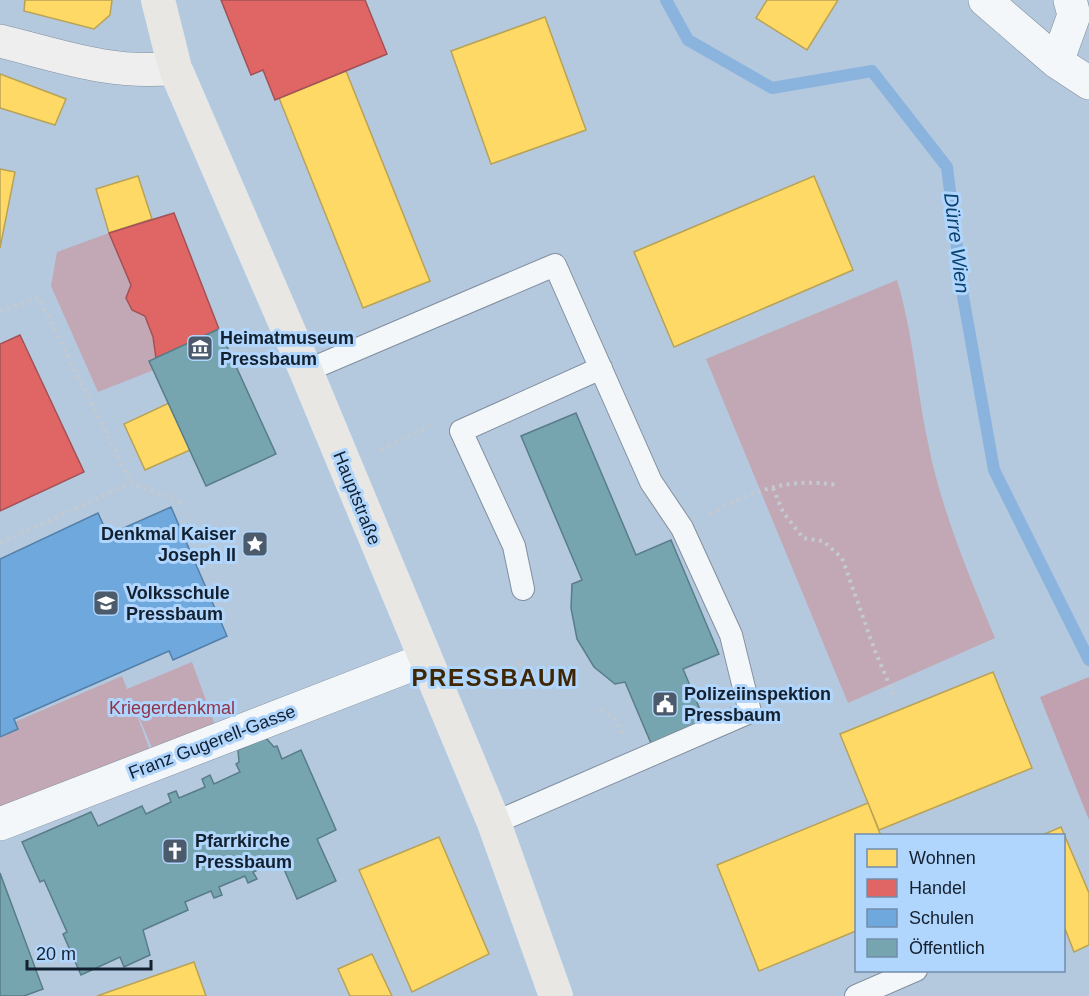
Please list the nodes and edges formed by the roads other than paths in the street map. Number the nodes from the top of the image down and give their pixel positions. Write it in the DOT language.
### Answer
graph roads {
  1 [pos="158,0"];
  2 [pos="985,0"];
  3 [pos="1070,0"];
  4 [pos="0,41"];
  5 [pos="1057,62"];
  6 [pos="175,69"];
  7 [pos="1089,83"];
  8 [pos="601,368"];
  9 [pos="306,371"];
  10 [pos="523,589"];
  11 [pos="424,660"];
  12 [pos="494,823"];
  13 [pos="0,824"];
  14 [pos="911,972"];
  15 [pos="556,996"];
  16 [pos="856,996"];
  1 -- 6 [label="main road, Hauptstraße"];
  2 -- 5 [label="street"];
  3 -- 5 [label="street"];
  4 -- 6 [label="street"];
  5 -- 7 [label="street"];
  6 -- 9 [label="main road, Hauptstraße"];
  8 -- 9 [label="lane"];
  8 -- 10 [label="lane"];
  8 -- 12 [label="lane"];
  9 -- 11 [label="main road, Hauptstraße"];
  11 -- 12 [label="main road, Hauptstraße"];
  11 -- 13 [label="street, Franz Gugerell-Gasse"];
  12 -- 15 [label="main road, Hauptstraße"];
  14 -- 16 [label="lane"];
}
